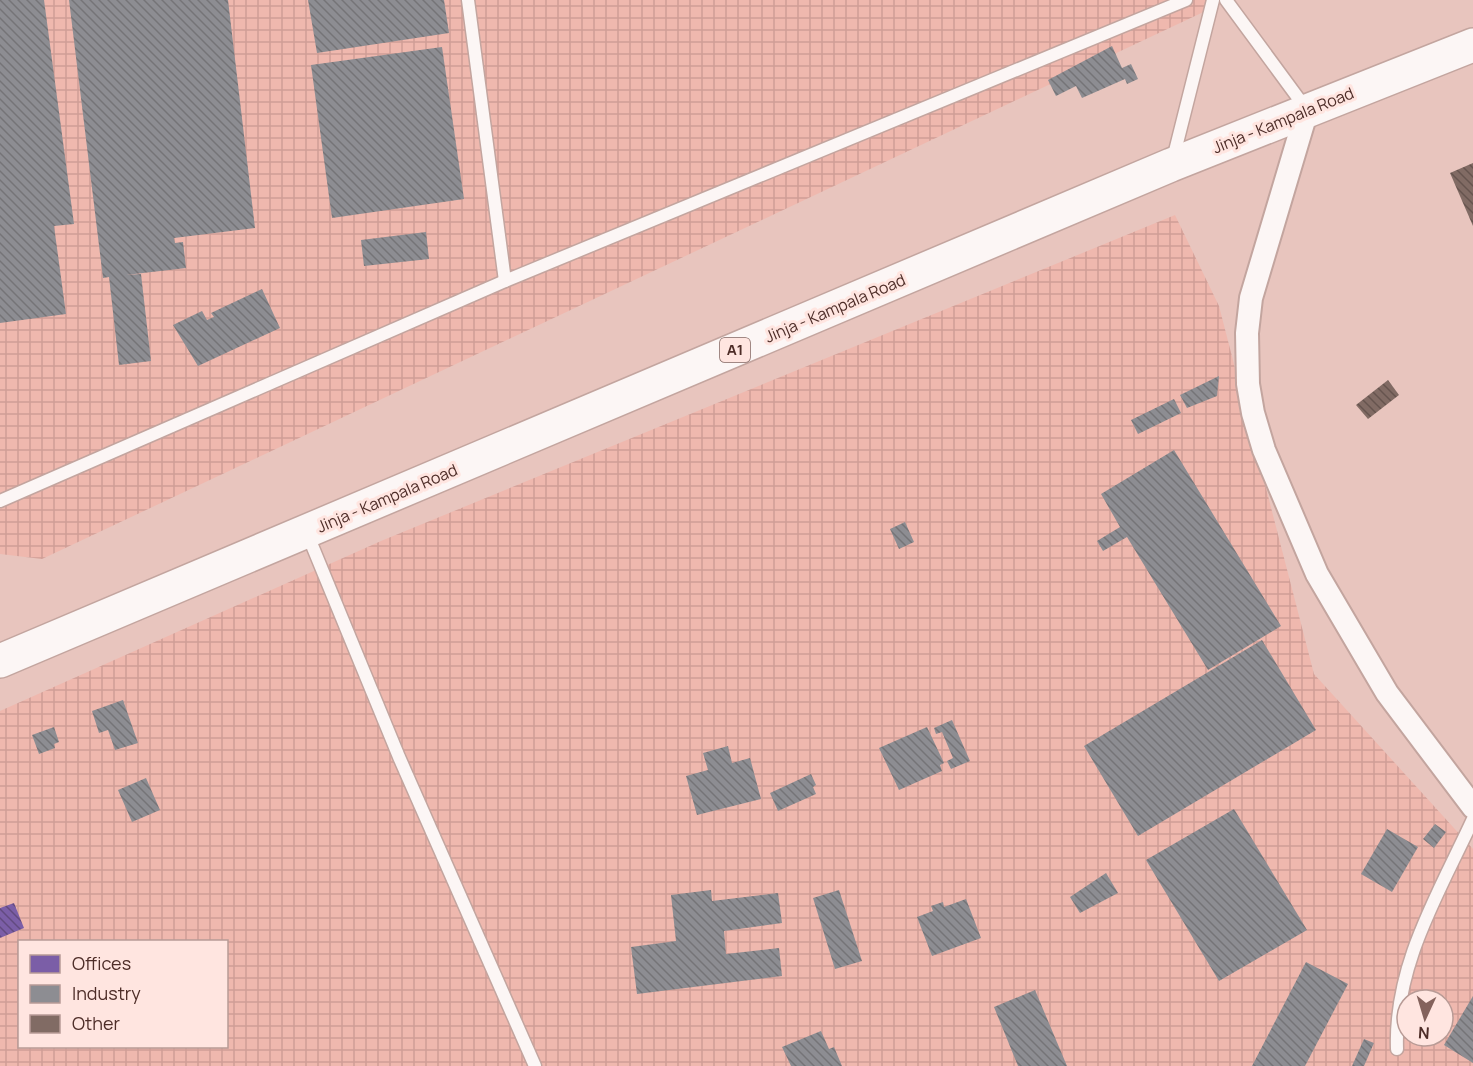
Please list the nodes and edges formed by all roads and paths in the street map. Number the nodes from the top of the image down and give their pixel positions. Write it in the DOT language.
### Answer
graph roads {
  1 [pos="468,0"];
  2 [pos="1186,0"];
  3 [pos="1213,0"];
  4 [pos="1226,0"];
  5 [pos="1473,45"];
  6 [pos="1307,110"];
  7 [pos="1171,165"];
  8 [pos="505,281"];
  9 [pos="0,501"];
  10 [pos="307,532"];
  11 [pos="0,661"];
  12 [pos="1473,807"];
  13 [pos="1473,819"];
  14 [pos="1397,1049"];
  15 [pos="535,1066"];
  1 -- 8 [label="lane"];
  2 -- 8 [label="lane"];
  3 -- 7 [label="lane"];
  4 -- 6 [label="lane"];
  5 -- 6 [label="highway, Jinja - Kampala Road / A1"];
  6 -- 7 [label="highway, Jinja - Kampala Road / A1"];
  6 -- 12 [label="street"];
  7 -- 10 [label="highway, Jinja - Kampala Road / A1"];
  8 -- 9 [label="lane"];
  10 -- 11 [label="highway, Jinja - Kampala Road / A1"];
  10 -- 15 [label="lane"];
  13 -- 14 [label="lane"];
}
